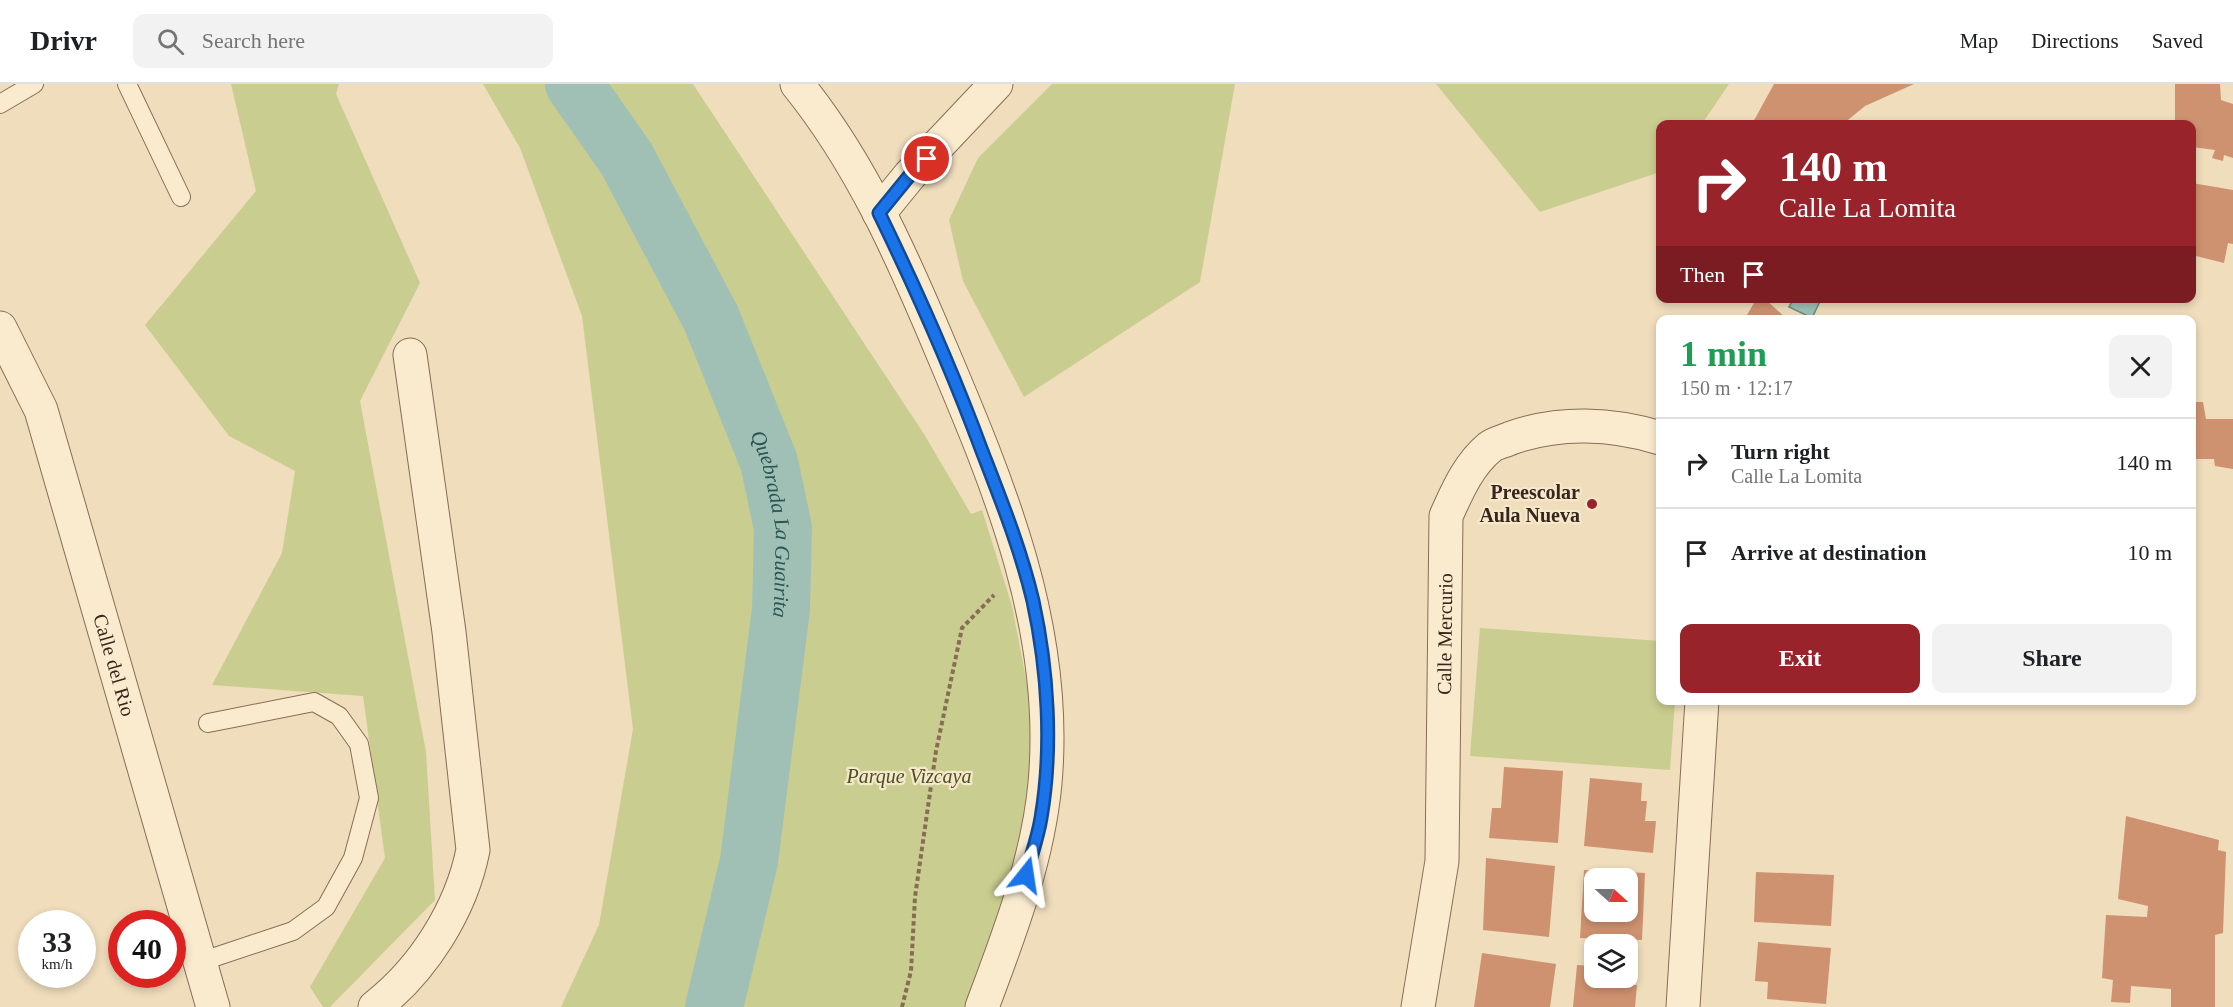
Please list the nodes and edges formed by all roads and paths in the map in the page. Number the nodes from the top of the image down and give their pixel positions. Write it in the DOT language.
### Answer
graph roads {
  1 [pos="34,84"];
  2 [pos="127,84"];
  3 [pos="797,84"];
  4 [pos="996,84"];
  5 [pos="0,104"];
  6 [pos="181,197"];
  7 [pos="879,213"];
  8 [pos="0,328"];
  9 [pos="410,355"];
  10 [pos="1656,437"];
  11 [pos="1001,587"];
  12 [pos="1702,705"];
  13 [pos="208,723"];
  14 [pos="200,962"];
  15 [pos="213,1007"];
  16 [pos="375,1007"];
  17 [pos="902,1007"];
  18 [pos="982,1007"];
  19 [pos="1418,1007"];
  20 [pos="1683,1007"];
  1 -- 5 [label="lane"];
  2 -- 6 [label="lane"];
  3 -- 7 [label="street"];
  4 -- 7 [label="street"];
  7 -- 18 [label="street"];
  8 -- 14 [label="street, Calle del Rio"];
  9 -- 16 [label="street"];
  10 -- 19 [label="street, Calle Mercurio"];
  11 -- 17 [label="path"];
  12 -- 20 [label="street"];
  13 -- 14 [label="lane"];
  14 -- 15 [label="street, Calle del Rio"];
}
